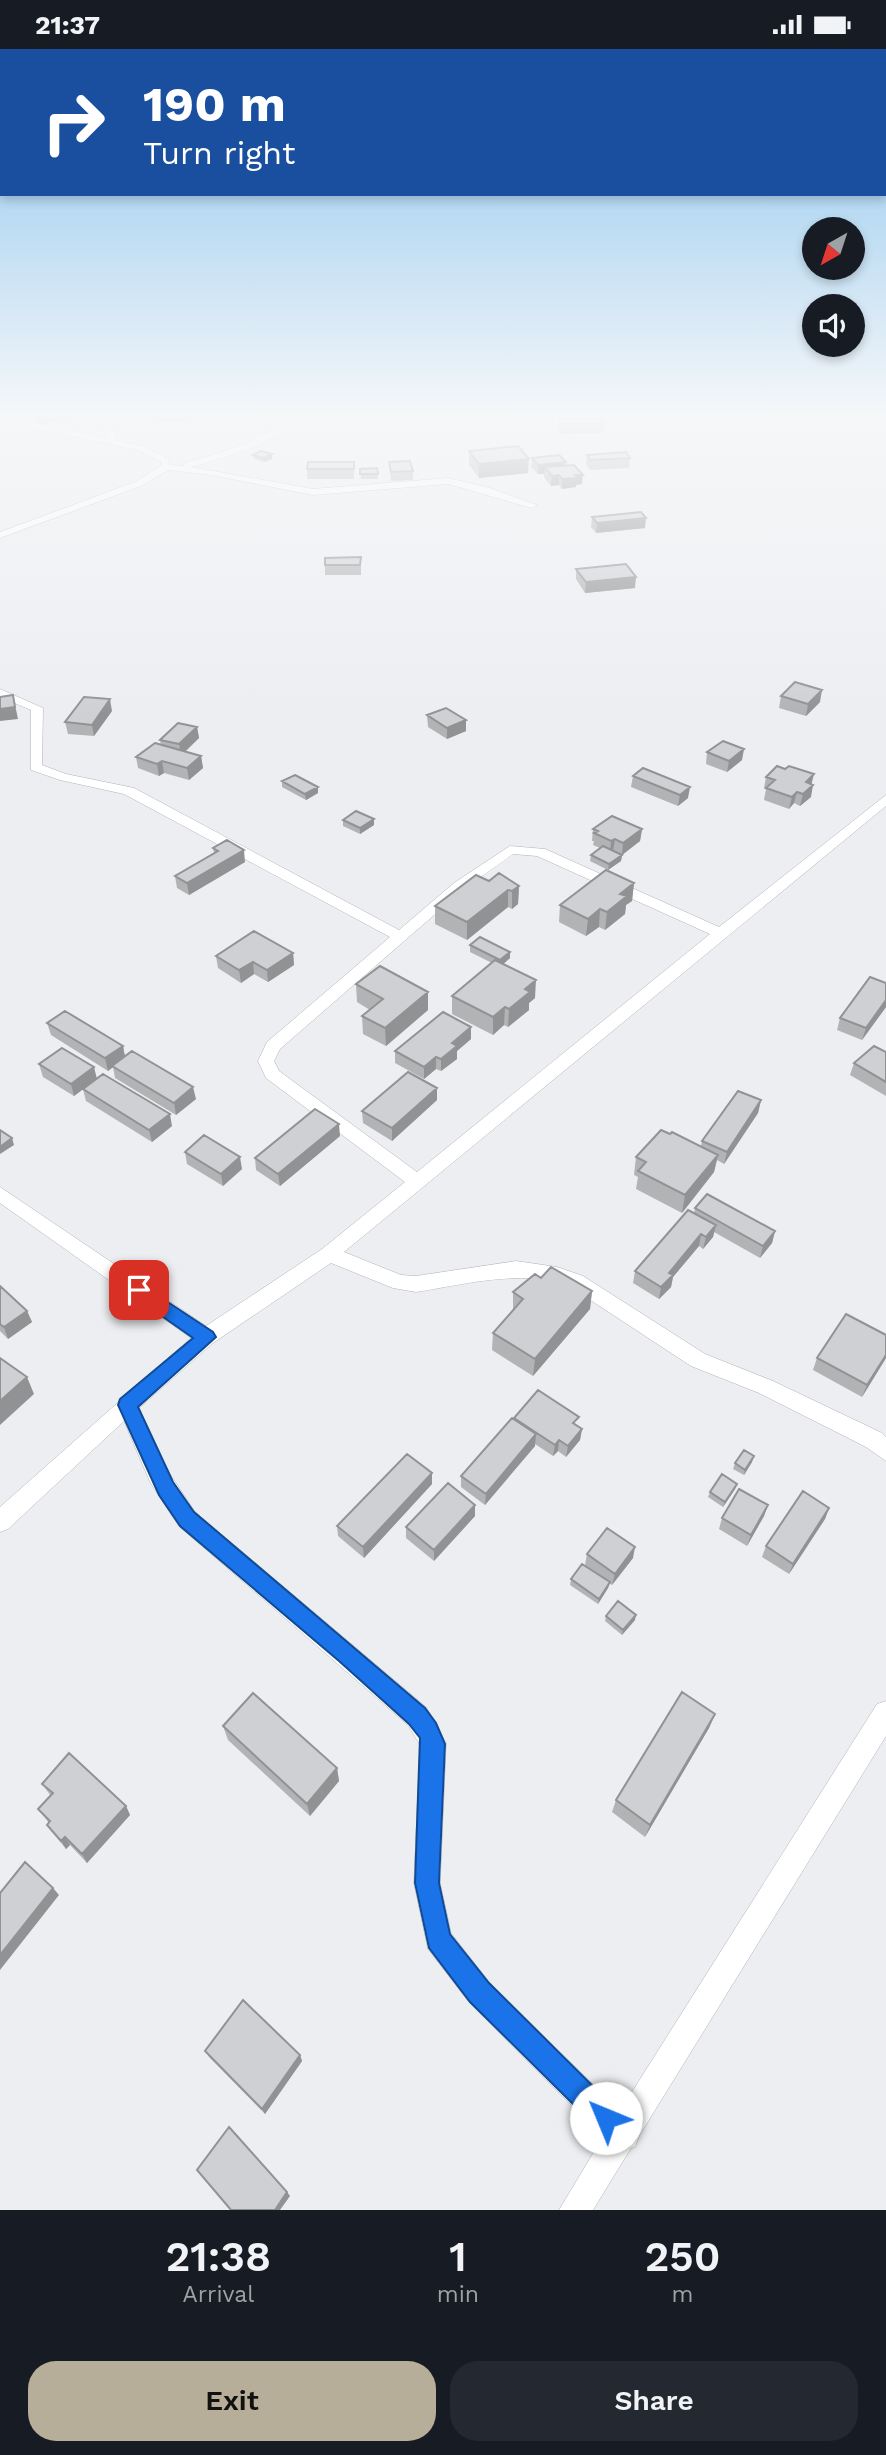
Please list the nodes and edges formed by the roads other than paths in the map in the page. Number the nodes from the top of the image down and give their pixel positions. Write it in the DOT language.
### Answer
graph roads {
  1 [pos="60,513"];
  2 [pos="0,535"];
  3 [pos="0,693"];
  4 [pos="886,799"];
  5 [pos="722,934"];
  6 [pos="401,937"];
  7 [pos="418,1182"];
  8 [pos="0,1194"];
  9 [pos="329,1254"];
  10 [pos="206,1337"];
  11 [pos="127,1405"];
  12 [pos="886,1451"];
  13 [pos="0,1523"];
  14 [pos="886,1713"];
  15 [pos="624,2136"];
  16 [pos="575,2210"];
  1 -- 2 [label="street"];
  3 -- 6 [label="street"];
  4 -- 5 [label="street"];
  5 -- 6 [label="street"];
  5 -- 7 [label="street"];
  6 -- 7 [label="street"];
  7 -- 9 [label="street"];
  8 -- 10 [label="street"];
  9 -- 10 [label="street"];
  9 -- 12 [label="street"];
  10 -- 11 [label="street"];
  11 -- 13 [label="street"];
  11 -- 15 [label="street"];
  14 -- 15 [label="street"];
  15 -- 16 [label="street"];
}
